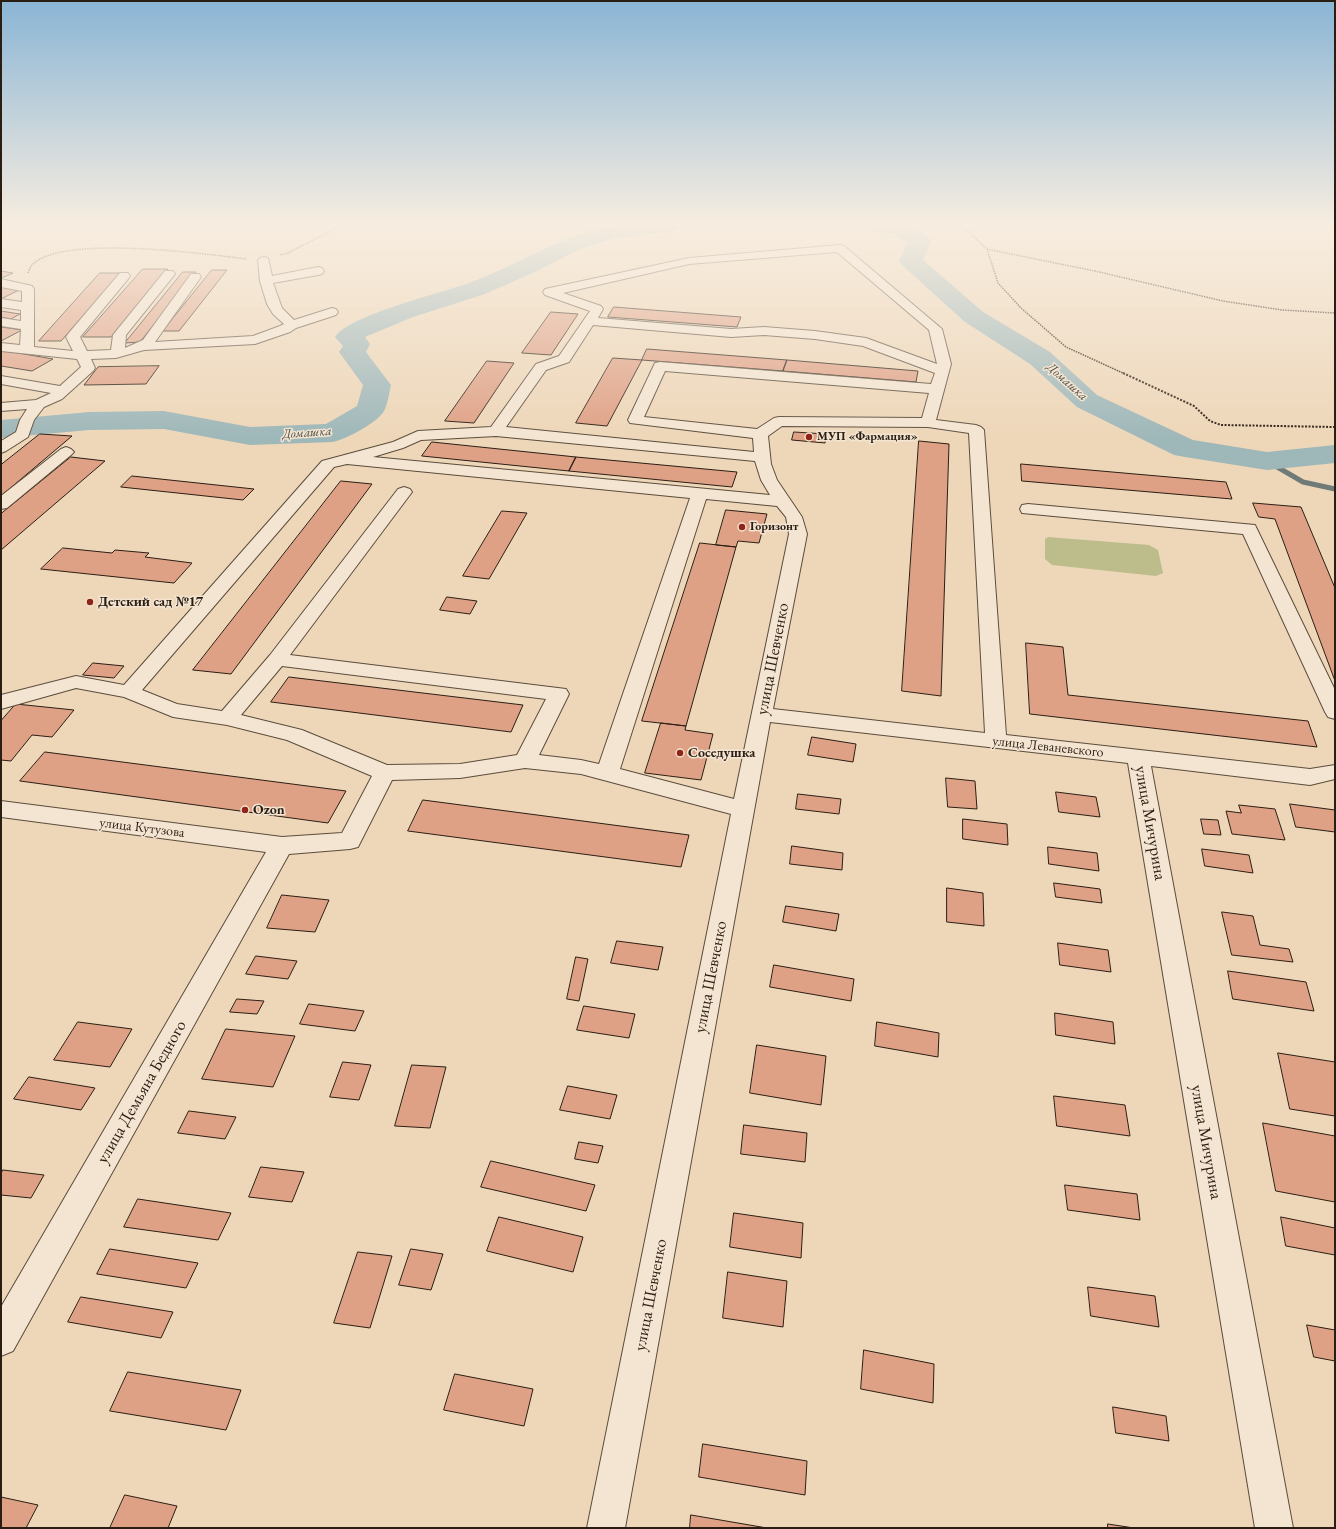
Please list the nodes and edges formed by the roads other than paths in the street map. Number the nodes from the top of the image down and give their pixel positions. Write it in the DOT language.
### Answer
graph roads {
  1 [pos="28,296"];
  2 [pos="107,296"];
  3 [pos="151,296"];
  4 [pos="181,296"];
  5 [pos="272,296"];
  6 [pos="562,296"];
  7 [pos="896,296"];
  8 [pos="1,303"];
  9 [pos="28,307"];
  10 [pos="332,312"];
  11 [pos="589,321"];
  12 [pos="1,322"];
  13 [pos="291,325"];
  14 [pos="28,326"];
  15 [pos="142,346"];
  16 [pos="1,347"];
  17 [pos="28,350"];
  18 [pos="117,353"];
  19 [pos="81,356"];
  20 [pos="942,371"];
  21 [pos="1,380"];
  22 [pos="937,390"];
  23 [pos="63,391"];
  24 [pos="39,404"];
  25 [pos="1,407"];
  26 [pos="928,423"];
  27 [pos="496,431"];
  28 [pos="761,445"];
  29 [pos="2,447"];
  30 [pos="66,452"];
  31 [pos="348,459"];
  32 [pos="404,492"];
  33 [pos="700,494"];
  34 [pos="782,501"];
  35 [pos="1,504"];
  36 [pos="1028,509"];
  37 [pos="277,659"];
  38 [pos="129,692"];
  39 [pos="1,702"];
  40 [pos="1335,712"];
  41 [pos="762,714"];
  42 [pos="227,718"];
  43 [pos="996,741"];
  44 [pos="1138,757"];
  45 [pos="526,761"];
  46 [pos="1335,772"];
  47 [pos="385,773"];
  48 [pos="607,774"];
  49 [pos="743,808"];
  50 [pos="1,809"];
  51 [pos="282,846"];
  52 [pos="1,1339"];
  53 [pos="606,1528"];
  54 [pos="1274,1528"];
  1 -- 9 [label="street"];
  2 -- 19 [label="street"];
  3 -- 18 [label="street"];
  4 -- 15 [label="street"];
  5 -- 13 [label="street"];
  6 -- 11 [label="street"];
  7 -- 20 [label="street"];
  8 -- 9 [label="street"];
  9 -- 14 [label="street"];
  10 -- 13 [label="street"];
  11 -- 20 [label="street"];
  11 -- 27 [label="street"];
  12 -- 14 [label="street"];
  13 -- 15 [label="street"];
  14 -- 17 [label="street"];
  15 -- 18 [label="street"];
  16 -- 17 [label="street"];
  17 -- 19 [label="street"];
  18 -- 19 [label="street"];
  19 -- 23 [label="street"];
  20 -- 22 [label="street"];
  21 -- 23 [label="street"];
  22 -- 26 [label="street"];
  22 -- 28 [label="street"];
  23 -- 24 [label="street"];
  24 -- 25 [label="street"];
  24 -- 29 [label="street"];
  26 -- 28 [label="street"];
  26 -- 43 [label="street"];
  27 -- 28 [label="street"];
  27 -- 31 [label="street"];
  28 -- 34 [label="street, улица Шевченко"];
  30 -- 35 [label="street"];
  31 -- 33 [label="street"];
  31 -- 38 [label="street"];
  32 -- 37 [label="street"];
  33 -- 34 [label="street"];
  33 -- 48 [label="street"];
  34 -- 41 [label="street, улица Шевченко"];
  36 -- 40 [label="street"];
  37 -- 42 [label="street"];
  37 -- 45 [label="street"];
  38 -- 39 [label="street"];
  38 -- 42 [label="street"];
  41 -- 43 [label="street, улица Леваневского"];
  41 -- 49 [label="street, улица Шевченко"];
  42 -- 47 [label="street"];
  43 -- 44 [label="street, улица Леваневского"];
  44 -- 46 [label="street, улица Леваневского"];
  44 -- 54 [label="street, улица Мичурина"];
  45 -- 47 [label="street"];
  45 -- 48 [label="street"];
  47 -- 51 [label="street, улица Кутузова"];
  48 -- 49 [label="street"];
  49 -- 53 [label="street, улица Шевченко"];
  50 -- 51 [label="street, улица Кутузова"];
  51 -- 52 [label="street, улица Демьяна Бедного"];
}
